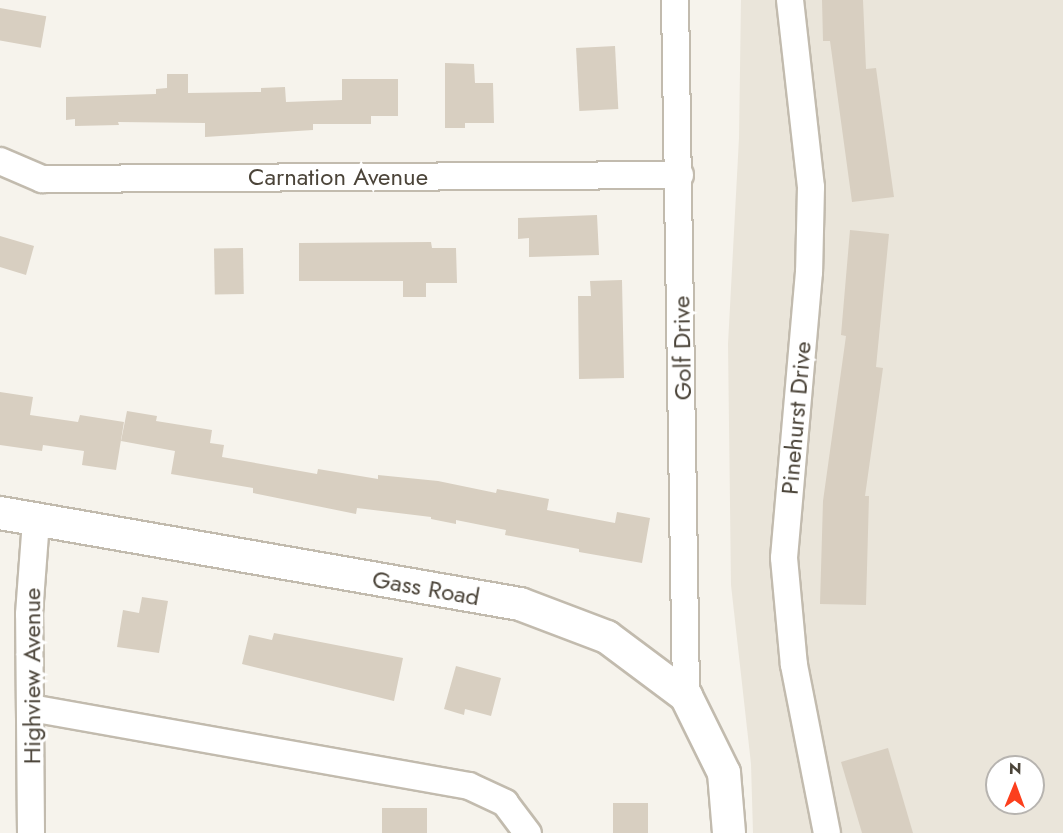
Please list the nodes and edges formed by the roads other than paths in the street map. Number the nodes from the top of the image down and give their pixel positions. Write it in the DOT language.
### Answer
graph roads {
  1 [pos="675,0"];
  2 [pos="790,0"];
  3 [pos="0,161"];
  4 [pos="680,175"];
  5 [pos="0,513"];
  6 [pos="36,519"];
  7 [pos="686,696"];
  8 [pos="31,708"];
  9 [pos="31,833"];
  10 [pos="528,833"];
  11 [pos="729,833"];
  12 [pos="826,833"];
  1 -- 4 [label="street, Golf Drive"];
  2 -- 12 [label="street, Pinehurst Drive"];
  3 -- 4 [label="street, Carnation Avenue"];
  4 -- 7 [label="street, Golf Drive"];
  5 -- 6 [label="street, Gass Road"];
  6 -- 7 [label="street, Gass Road"];
  6 -- 8 [label="street, Highview Avenue"];
  7 -- 11 [label="street, Gass Road"];
  8 -- 9 [label="street, Highview Avenue"];
  8 -- 10 [label="street"];
}
